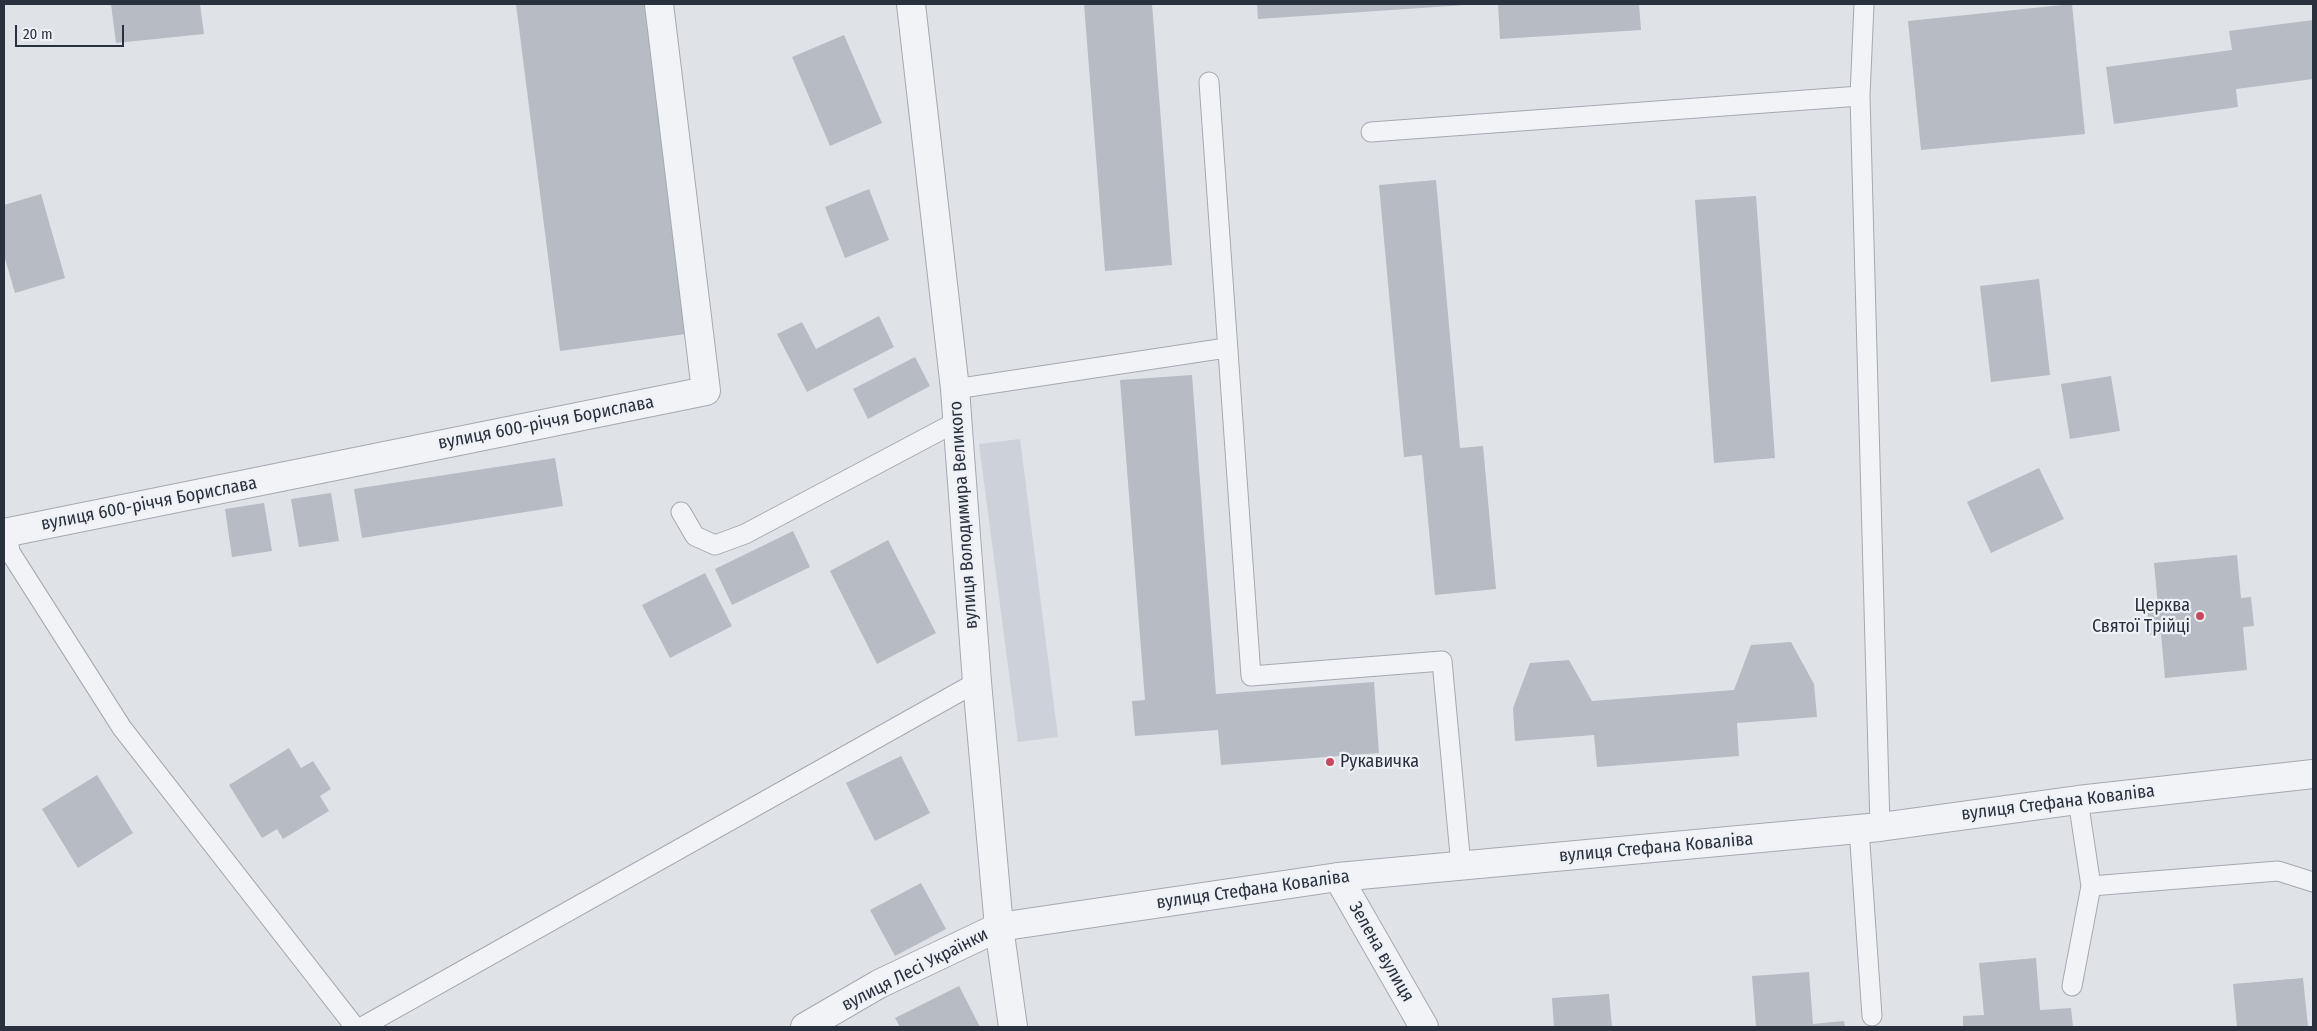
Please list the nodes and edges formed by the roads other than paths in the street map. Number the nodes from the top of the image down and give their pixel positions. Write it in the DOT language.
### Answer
graph roads {
  1 [pos="660,4"];
  2 [pos="911,4"];
  3 [pos="1864,4"];
  4 [pos="1209,82"];
  5 [pos="1860,96"];
  6 [pos="1371,132"];
  7 [pos="1226,348"];
  8 [pos="955,389"];
  9 [pos="958,421"];
  10 [pos="681,512"];
  11 [pos="6,533"];
  12 [pos="977,682"];
  13 [pos="2313,774"];
  14 [pos="2078,800"];
  15 [pos="1869,828"];
  16 [pos="1461,866"];
  17 [pos="1338,877"];
  18 [pos="2313,882"];
  19 [pos="2091,886"];
  20 [pos="999,927"];
  21 [pos="2072,986"];
  22 [pos="1872,1016"];
  23 [pos="355,1027"];
  24 [pos="362,1027"];
  25 [pos="804,1027"];
  26 [pos="1012,1027"];
  27 [pos="1424,1027"];
  1 -- 11 [label="street, вулиця 600-річчя Борислава"];
  2 -- 8 [label="street, вулиця Володимира Великого"];
  3 -- 5 [label="lane"];
  4 -- 7 [label="lane"];
  5 -- 6 [label="lane"];
  5 -- 15 [label="lane"];
  7 -- 8 [label="lane"];
  7 -- 16 [label="lane"];
  8 -- 9 [label="street, вулиця Володимира Великого"];
  9 -- 10 [label="lane"];
  9 -- 12 [label="street, вулиця Володимира Великого"];
  11 -- 23 [label="lane"];
  12 -- 20 [label="street, вулиця Володимира Великого"];
  12 -- 24 [label="lane"];
  13 -- 14 [label="street, вулиця Стефана Коваліва"];
  14 -- 15 [label="street, вулиця Стефана Коваліва"];
  14 -- 19 [label="lane"];
  15 -- 16 [label="street, вулиця Стефана Коваліва"];
  15 -- 22 [label="lane"];
  16 -- 17 [label="street, вулиця Стефана Коваліва"];
  17 -- 20 [label="street, вулиця Стефана Коваліва"];
  17 -- 27 [label="street, Зелена вулиця"];
  18 -- 19 [label="lane"];
  19 -- 21 [label="lane"];
  20 -- 25 [label="street, вулиця Лесі Українки"];
  20 -- 26 [label="street, вулиця Володимира Великого"];
}
